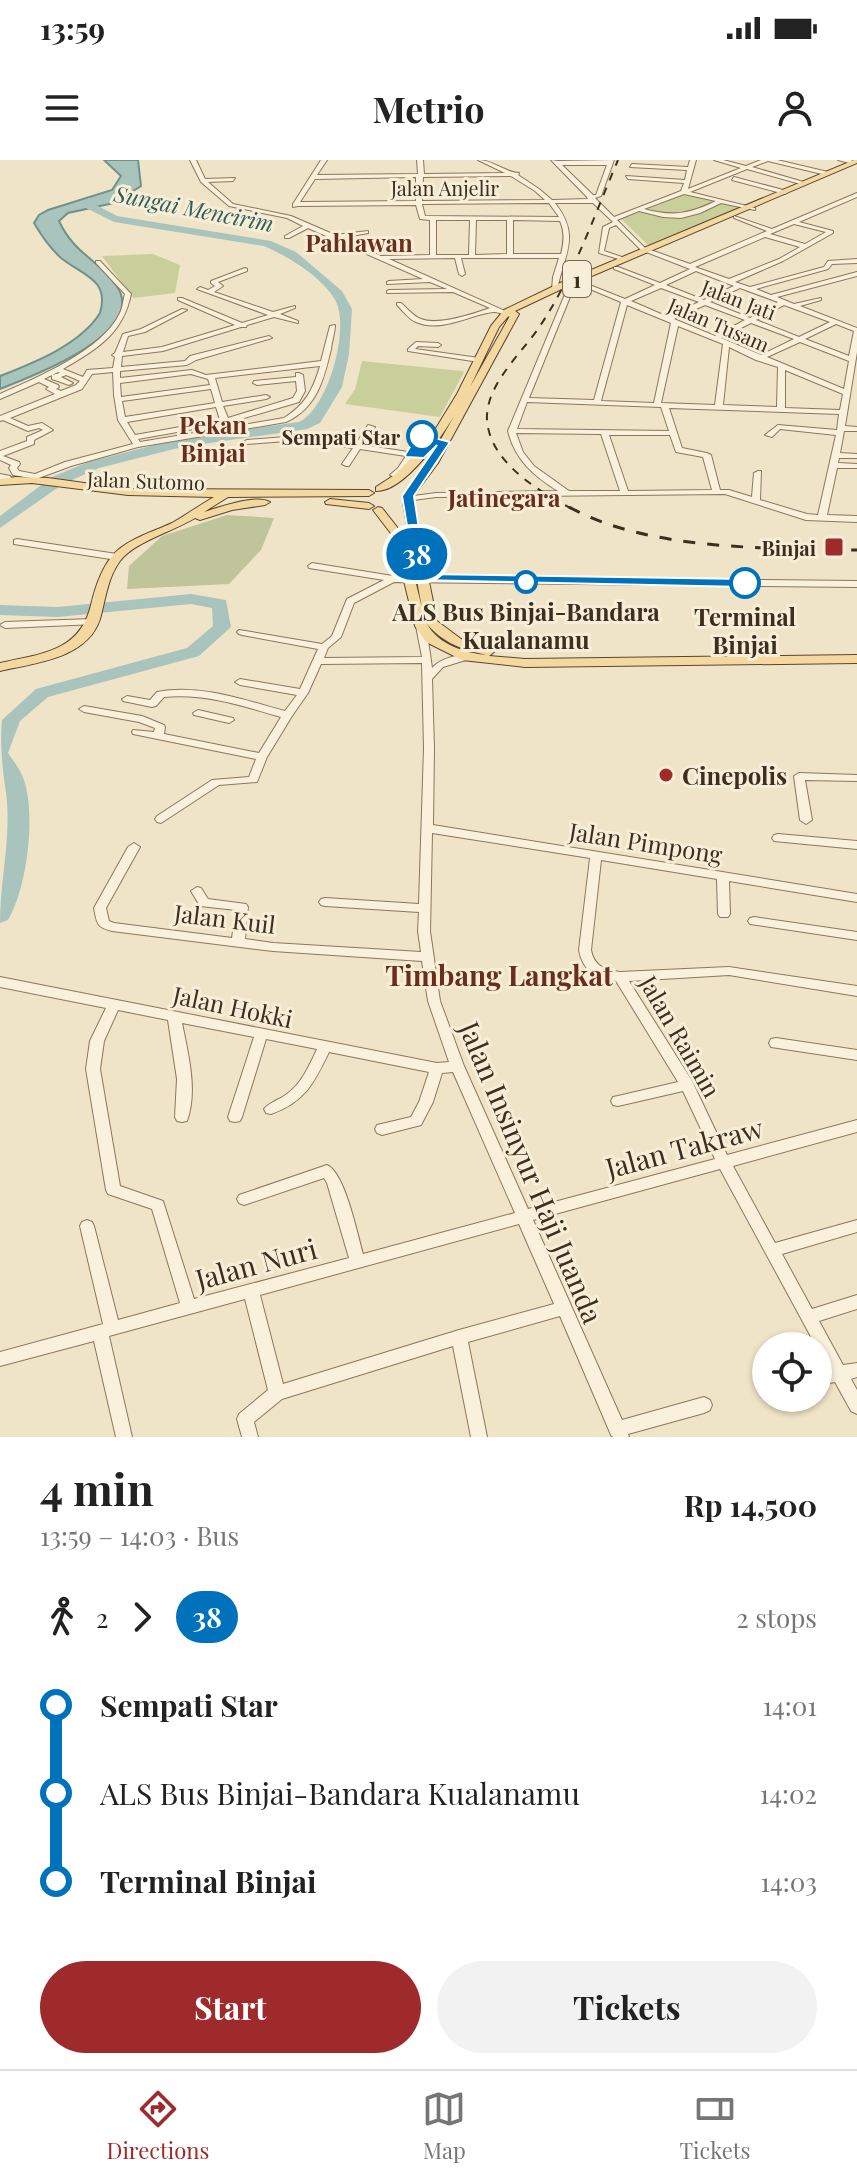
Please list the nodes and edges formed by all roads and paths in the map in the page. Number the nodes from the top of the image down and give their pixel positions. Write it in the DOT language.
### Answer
graph roads {
  1 [pos="192,160"];
  2 [pos="324,160"];
  3 [pos="420,160"];
  4 [pos="481,160"];
  5 [pos="693,160"];
  6 [pos="717,160"];
  7 [pos="768,160"];
  8 [pos="841,160"];
  9 [pos="610,161"];
  10 [pos="556,162"];
  11 [pos="856,162"];
  12 [pos="632,166"];
  13 [pos="746,167"];
  14 [pos="690,169"];
  15 [pos="826,173"];
  16 [pos="517,174"];
  17 [pos="420,176"];
  18 [pos="313,177"];
  19 [pos="628,177"];
  20 [pos="233,179"];
  21 [pos="734,179"];
  22 [pos="203,181"];
  23 [pos="687,182"];
  24 [pos="804,183"];
  25 [pos="684,192"];
  26 [pos="785,192"];
  27 [pos="857,195"];
  28 [pos="592,200"];
  29 [pos="550,202"];
  30 [pos="719,202"];
  31 [pos="419,203"];
  32 [pos="296,204"];
  33 [pos="639,209"];
  34 [pos="750,209"];
  35 [pos="289,217"];
  36 [pos="736,217"];
  37 [pos="433,219"];
  38 [pos="473,219"];
  39 [pos="510,219"];
  40 [pos="562,219"];
  41 [pos="615,221"];
  42 [pos="792,222"];
  43 [pos="307,226"];
  44 [pos="366,232"];
  45 [pos="768,233"];
  46 [pos="287,237"];
  47 [pos="334,237"];
  48 [pos="805,246"];
  49 [pos="650,251"];
  50 [pos="472,256"];
  51 [pos="510,256"];
  52 [pos="563,256"];
  53 [pos="378,257"];
  54 [pos="433,257"];
  55 [pos="458,257"];
  56 [pos="625,259"];
  57 [pos="857,261"];
  58 [pos="98,262"];
  59 [pos="616,268"];
  60 [pos="692,268"];
  61 [pos="245,270"];
  62 [pos="462,274"];
  63 [pos="857,274"];
  64 [pos="429,280"];
  65 [pos="728,282"];
  66 [pos="389,283"];
  67 [pos="576,285"];
  68 [pos="660,285"];
  69 [pos="739,286"];
  70 [pos="555,290"];
  71 [pos="749,290"];
  72 [pos="456,291"];
  73 [pos="389,292"];
  74 [pos="770,298"];
  75 [pos="180,299"];
  76 [pos="819,299"];
  77 [pos="624,302"];
  78 [pos="784,302"];
  79 [pos="704,303"];
  80 [pos="399,304"];
  81 [pos="794,306"];
  82 [pos="293,307"];
  83 [pos="494,307"];
  84 [pos="184,310"];
  85 [pos="510,314"];
  86 [pos="273,315"];
  87 [pos="122,319"];
  88 [pos="752,320"];
  89 [pos="671,321"];
  90 [pos="296,322"];
  91 [pos="836,322"];
  92 [pos="244,326"];
  93 [pos="333,326"];
  94 [pos="857,330"];
  95 [pos="143,331"];
  96 [pos="269,338"];
  97 [pos="715,339"];
  98 [pos="797,340"];
  99 [pos="726,344"];
  100 [pos="438,345"];
  101 [pos="116,355"];
  102 [pos="759,358"];
  103 [pos="479,360"];
  104 [pos="854,361"];
  105 [pos="325,363"];
  106 [pos="781,367"];
  107 [pos="118,369"];
  108 [pos="55,374"];
  109 [pos="211,377"];
  110 [pos="84,380"];
  111 [pos="116,381"];
  112 [pos="69,383"];
  113 [pos="257,383"];
  114 [pos="38,387"];
  115 [pos="212,387"];
  116 [pos="848,393"];
  117 [pos="61,394"];
  118 [pos="0,397"];
  119 [pos="266,397"];
  120 [pos="120,399"];
  121 [pos="524,400"];
  122 [pos="597,403"];
  123 [pos="219,405"];
  124 [pos="661,405"];
  125 [pos="719,407"];
  126 [pos="781,409"];
  127 [pos="844,412"];
  128 [pos="2,418"];
  129 [pos="123,420"];
  130 [pos="227,421"];
  131 [pos="371,427"];
  132 [pos="857,429"];
  133 [pos="841,430"];
  134 [pos="512,431"];
  135 [pos="604,432"];
  136 [pos="671,433"];
  137 [pos="769,435"];
  138 [pos="426,439"];
  139 [pos="136,441"];
  140 [pos="247,442"];
  141 [pos="444,442"];
  142 [pos="356,446"];
  143 [pos="0,455"];
  144 [pos="415,455"];
  145 [pos="857,456"];
  146 [pos="834,460"];
  147 [pos="346,464"];
  148 [pos="857,466"];
  149 [pos="758,473"];
  150 [pos="394,475"];
  151 [pos="5,478"];
  152 [pos="0,489"];
  153 [pos="85,490"];
  154 [pos="374,491"];
  155 [pos="717,492"];
  156 [pos="625,493"];
  157 [pos="566,494"];
  158 [pos="164,496"];
  159 [pos="222,497"];
  160 [pos="286,497"];
  161 [pos="756,500"];
  162 [pos="403,503"];
  163 [pos="374,508"];
  164 [pos="822,518"];
  165 [pos="857,519"];
  166 [pos="178,524"];
  167 [pos="17,542"];
  168 [pos="117,557"];
  169 [pos="312,566"];
  170 [pos="392,579"];
  171 [pos="414,580"];
  172 [pos="857,587"];
  173 [pos="93,618"];
  174 [pos="5,625"];
  175 [pos="421,626"];
  176 [pos="242,632"];
  177 [pos="324,647"];
  178 [pos="857,651"];
  179 [pos="466,657"];
  180 [pos="648,658"];
  181 [pos="857,659"];
  182 [pos="427,660"];
  183 [pos="319,661"];
  184 [pos="0,667"];
  185 [pos="427,679"];
  186 [pos="240,682"];
  187 [pos="303,693"];
  188 [pos="127,699"];
  189 [pos="229,701"];
  190 [pos="84,709"];
  191 [pos="198,713"];
  192 [pos="287,715"];
  193 [pos="215,717"];
  194 [pos="229,720"];
  195 [pos="137,732"];
  196 [pos="158,736"];
  197 [pos="262,757"];
  198 [pos="857,778"];
  199 [pos="161,819"];
  200 [pos="806,820"];
  201 [pos="427,828"];
  202 [pos="778,838"];
  203 [pos="857,845"];
  204 [pos="134,847"];
  205 [pos="596,856"];
  206 [pos="723,877"];
  207 [pos="197,891"];
  208 [pos="857,898"];
  209 [pos="325,902"];
  210 [pos="424,908"];
  211 [pos="724,914"];
  212 [pos="754,921"];
  213 [pos="857,936"];
  214 [pos="238,943"];
  215 [pos="426,957"];
  216 [pos="620,977"];
  217 [pos="0,982"];
  218 [pos="857,991"];
  219 [pos="114,1004"];
  220 [pos="174,1016"];
  221 [pos="261,1035"];
  222 [pos="776,1043"];
  223 [pos="325,1047"];
  224 [pos="857,1055"];
  225 [pos="457,1066"];
  226 [pos="437,1068"];
  227 [pos="687,1085"];
  228 [pos="618,1101"];
  229 [pos="271,1109"];
  230 [pos="182,1117"];
  231 [pos="235,1117"];
  232 [pos="857,1126"];
  233 [pos="382,1129"];
  234 [pos="724,1163"];
  235 [pos="244,1199"];
  236 [pos="525,1218"];
  237 [pos="87,1226"];
  238 [pos="857,1226"];
  239 [pos="773,1250"];
  240 [pos="358,1262"];
  241 [pos="251,1292"];
  242 [pos="857,1302"];
  243 [pos="189,1308"];
  244 [pos="564,1308"];
  245 [pos="808,1317"];
  246 [pos="106,1331"];
  247 [pos="459,1337"];
  248 [pos="0,1359"];
  249 [pos="857,1370"];
  250 [pos="840,1375"];
  251 [pos="832,1376"];
  252 [pos="277,1393"];
  253 [pos="704,1405"];
  254 [pos="857,1406"];
  255 [pos="619,1433"];
  256 [pos="124,1437"];
  257 [pos="250,1437"];
  258 [pos="479,1437"];
  1 -- 22 [label="street"];
  2 -- 18 [label="street"];
  3 -- 17 [label="street"];
  4 -- 16 [label="street"];
  5 -- 14 [label="street"];
  6 -- 13 [label="street"];
  7 -- 13 [label="street"];
  7 -- 15 [label="street"];
  8 -- 11 [label="street"];
  9 -- 10 [label="street"];
  9 -- 28 [label="street"];
  10 -- 28 [label="street"];
  11 -- 15 [label="main road, 1"];
  11 -- 34 [label="main road, 1"];
  12 -- 14 [label="street"];
  13 -- 24 [label="street"];
  13 -- 25 [label="street"];
  14 -- 23 [label="street"];
  15 -- 24 [label="main road, 1"];
  16 -- 17 [label="street"];
  16 -- 29 [label="street"];
  17 -- 18 [label="street"];
  17 -- 31 [label="street"];
  18 -- 32 [label="street"];
  19 -- 23 [label="street"];
  20 -- 22 [label="street"];
  21 -- 26 [label="street"];
  22 -- 35 [label="street"];
  23 -- 25 [label="street"];
  24 -- 26 [label="main road, 1"];
  25 -- 30 [label="street"];
  25 -- 33 [label="street"];
  26 -- 34 [label="main road, 1"];
  27 -- 42 [label="street"];
  28 -- 29 [label="street, Jalan Anjelir"];
  28 -- 41 [label="street"];
  29 -- 31 [label="street, Jalan Anjelir"];
  29 -- 40 [label="street"];
  30 -- 33 [label="street"];
  30 -- 34 [label="street"];
  31 -- 32 [label="street, Jalan Anjelir"];
  31 -- 37 [label="street"];
  32 -- 35 [label="street"];
  33 -- 41 [label="street"];
  34 -- 36 [label="main road, 1"];
  34 -- 49 [label="main road, 1"];
  35 -- 43 [label="street"];
  36 -- 45 [label="street"];
  36 -- 49 [label="main road, 1"];
  37 -- 38 [label="street"];
  37 -- 54 [label="street"];
  38 -- 39 [label="street"];
  38 -- 50 [label="street"];
  39 -- 40 [label="street"];
  39 -- 51 [label="street"];
  40 -- 52 [label="street"];
  41 -- 49 [label="street"];
  41 -- 56 [label="street"];
  42 -- 45 [label="street"];
  42 -- 48 [label="street"];
  43 -- 46 [label="street"];
  43 -- 47 [label="street"];
  44 -- 47 [label="street"];
  45 -- 48 [label="street"];
  45 -- 60 [label="street"];
  47 -- 53 [label="street"];
  48 -- 65 [label="street"];
  49 -- 56 [label="main road, 1"];
  49 -- 59 [label="main road, 1"];
  49 -- 60 [label="street"];
  50 -- 51 [label="street"];
  50 -- 55 [label="street"];
  51 -- 52 [label="street"];
  52 -- 70 [label="street"];
  53 -- 54 [label="street"];
  53 -- 64 [label="street"];
  54 -- 55 [label="street"];
  55 -- 62 [label="street"];
  56 -- 70 [label="main road, 1"];
  57 -- 71 [label="street"];
  58 -- 87 [label="street"];
  59 -- 67 [label="main road, 1"];
  59 -- 68 [label="street, Jalan Jati"];
  60 -- 65 [label="street"];
  60 -- 68 [label="street"];
  61 -- 86 [label="street"];
  63 -- 74 [label="street"];
  64 -- 66 [label="street"];
  64 -- 72 [label="street"];
  65 -- 69 [label="street"];
  67 -- 77 [label="street, Jalan Tusam"];
  67 -- 85 [label="main road, 1"];
  67 -- 121 [label="street"];
  68 -- 77 [label="street"];
  68 -- 79 [label="street, Jalan Jati"];
  69 -- 71 [label="street"];
  69 -- 79 [label="street"];
  70 -- 85 [label="main road, 1"];
  71 -- 74 [label="street"];
  72 -- 73 [label="street"];
  72 -- 83 [label="street"];
  74 -- 78 [label="street"];
  75 -- 92 [label="street"];
  76 -- 81 [label="street"];
  77 -- 89 [label="street, Jalan Tusam"];
  77 -- 122 [label="street"];
  78 -- 81 [label="street"];
  78 -- 88 [label="street"];
  79 -- 88 [label="street, Jalan Jati"];
  79 -- 89 [label="street"];
  80 -- 83 [label="street"];
  81 -- 91 [label="street"];
  82 -- 86 [label="street"];
  83 -- 85 [label="street"];
  84 -- 95 [label="street"];
  85 -- 103 [label="main road, 1"];
  85 -- 141 [label="main road"];
  86 -- 90 [label="street"];
  86 -- 92 [label="street"];
  87 -- 95 [label="street"];
  87 -- 108 [label="street"];
  88 -- 97 [label="street"];
  88 -- 98 [label="street, Jalan Jati"];
  89 -- 97 [label="street, Jalan Tusam"];
  89 -- 124 [label="street"];
  91 -- 94 [label="street"];
  91 -- 98 [label="street"];
  92 -- 101 [label="street"];
  93 -- 105 [label="street"];
  94 -- 104 [label="street"];
  95 -- 101 [label="street"];
  96 -- 107 [label="street"];
  97 -- 99 [label="street, Jalan Tusam"];
  98 -- 102 [label="street"];
  98 -- 104 [label="street, Jalan Jati"];
  99 -- 102 [label="street, Jalan Tusam"];
  99 -- 125 [label="street"];
  100 -- 103 [label="street"];
  101 -- 107 [label="street"];
  102 -- 106 [label="street, Jalan Tusam"];
  103 -- 138 [label="main road, 1"];
  104 -- 116 [label="street"];
  105 -- 109 [label="street"];
  105 -- 139 [label="street"];
  106 -- 116 [label="street, Jalan Tusam"];
  106 -- 126 [label="street"];
  107 -- 110 [label="street"];
  107 -- 111 [label="street"];
  108 -- 110 [label="street"];
  108 -- 112 [label="street"];
  108 -- 114 [label="street"];
  109 -- 111 [label="street"];
  109 -- 115 [label="street"];
  110 -- 117 [label="street"];
  111 -- 120 [label="street"];
  113 -- 130 [label="street"];
  114 -- 117 [label="street"];
  114 -- 118 [label="street"];
  115 -- 120 [label="street"];
  115 -- 123 [label="street"];
  116 -- 127 [label="street"];
  117 -- 128 [label="street"];
  119 -- 123 [label="street"];
  120 -- 129 [label="street"];
  121 -- 122 [label="street"];
  121 -- 134 [label="street"];
  122 -- 124 [label="street"];
  123 -- 129 [label="street"];
  123 -- 130 [label="street"];
  124 -- 125 [label="street"];
  124 -- 136 [label="street"];
  125 -- 126 [label="street"];
  126 -- 127 [label="street"];
  127 -- 133 [label="street"];
  128 -- 143 [label="street"];
  129 -- 139 [label="street"];
  130 -- 139 [label="street"];
  131 -- 142 [label="street"];
  132 -- 133 [label="street"];
  133 -- 137 [label="street"];
  133 -- 146 [label="street"];
  134 -- 135 [label="street"];
  134 -- 157 [label="street"];
  135 -- 136 [label="street"];
  135 -- 156 [label="street"];
  136 -- 155 [label="street"];
  138 -- 141 [label="main road"];
  138 -- 144 [label="main road, 1"];
  139 -- 151 [label="street"];
  140 -- 142 [label="street"];
  141 -- 162 [label="main road"];
  142 -- 144 [label="street"];
  142 -- 147 [label="street"];
  143 -- 151 [label="street"];
  144 -- 150 [label="street"];
  144 -- 154 [label="main road, 1"];
  145 -- 146 [label="street"];
  146 -- 148 [label="street"];
  146 -- 164 [label="street"];
  149 -- 161 [label="street"];
  151 -- 153 [label="main road"];
  152 -- 153 [label="main road"];
  153 -- 158 [label="main road, Jalan Sutomo"];
  153 -- 158 [label="main road, Jalan Sutomo"];
  154 -- 160 [label="main road, Jalan Sutomo"];
  154 -- 162 [label="main road, Jalan Sutomo"];
  154 -- 163 [label="main road"];
  155 -- 156 [label="street"];
  155 -- 161 [label="street"];
  156 -- 157 [label="street"];
  157 -- 162 [label="street"];
  158 -- 159 [label="main road, Jalan Sutomo"];
  159 -- 160 [label="main road, Jalan Sutomo"];
  159 -- 166 [label="main road"];
  160 -- 163 [label="main road, Jalan Sutomo"];
  160 -- 166 [label="main road, Jalan Sutomo"];
  161 -- 164 [label="street"];
  162 -- 163 [label="main road, Jalan Sutomo"];
  162 -- 171 [label="main road"];
  163 -- 171 [label="main road"];
  164 -- 165 [label="street"];
  166 -- 168 [label="main road"];
  167 -- 168 [label="street"];
  168 -- 173 [label="main road"];
  169 -- 170 [label="street"];
  170 -- 171 [label="street"];
  170 -- 177 [label="street"];
  171 -- 172 [label="street"];
  171 -- 175 [label="main road"];
  171 -- 180 [label="main road"];
  173 -- 174 [label="street"];
  173 -- 184 [label="main road"];
  175 -- 179 [label="main road"];
  175 -- 182 [label="street, Jalan Insinyur Haji Juanda"];
  176 -- 177 [label="street"];
  177 -- 183 [label="street"];
  178 -- 180 [label="main road"];
  179 -- 180 [label="main road"];
  179 -- 185 [label="street"];
  180 -- 181 [label="main road"];
  182 -- 183 [label="street"];
  182 -- 185 [label="street, Jalan Insinyur Haji Juanda"];
  183 -- 187 [label="street"];
  185 -- 201 [label="street, Jalan Insinyur Haji Juanda"];
  186 -- 187 [label="street"];
  187 -- 192 [label="street"];
  188 -- 189 [label="street"];
  189 -- 192 [label="street"];
  189 -- 193 [label="street"];
  190 -- 196 [label="street"];
  191 -- 193 [label="street"];
  192 -- 197 [label="street"];
  193 -- 194 [label="street"];
  195 -- 196 [label="street"];
  196 -- 197 [label="street"];
  197 -- 199 [label="street"];
  198 -- 200 [label="street"];
  201 -- 205 [label="street, Jalan Pimpong"];
  201 -- 210 [label="street, Jalan Insinyur Haji Juanda"];
  202 -- 203 [label="street"];
  204 -- 214 [label="street, Jalan Kuil"];
  205 -- 206 [label="street, Jalan Pimpong"];
  205 -- 216 [label="street, Jalan Raimin"];
  206 -- 208 [label="street, Jalan Pimpong"];
  206 -- 211 [label="street"];
  207 -- 214 [label="street"];
  209 -- 210 [label="street"];
  210 -- 215 [label="street, Jalan Insinyur Haji Juanda"];
  212 -- 213 [label="street"];
  214 -- 215 [label="street, Jalan Kuil"];
  215 -- 225 [label="street, Jalan Insinyur Haji Juanda"];
  216 -- 218 [label="street"];
  216 -- 227 [label="street, Jalan Raimin"];
  217 -- 219 [label="street, Jalan Hokki"];
  219 -- 220 [label="street, Jalan Hokki"];
  219 -- 243 [label="street"];
  220 -- 221 [label="street, Jalan Hokki"];
  220 -- 230 [label="street"];
  221 -- 223 [label="street, Jalan Hokki"];
  221 -- 231 [label="street"];
  222 -- 224 [label="street"];
  223 -- 226 [label="street, Jalan Hokki"];
  223 -- 229 [label="street"];
  225 -- 226 [label="street, Jalan Hokki"];
  225 -- 236 [label="street, Jalan Insinyur Haji Juanda"];
  226 -- 233 [label="street"];
  227 -- 228 [label="street"];
  227 -- 234 [label="street, Jalan Raimin"];
  232 -- 234 [label="street, Jalan Takraw"];
  234 -- 236 [label="street, Jalan Takraw"];
  234 -- 239 [label="street, Jalan Raimin"];
  235 -- 240 [label="street"];
  236 -- 240 [label="street, Jalan Nuri"];
  236 -- 244 [label="street, Jalan Insinyur Haji Juanda"];
  237 -- 246 [label="street"];
  238 -- 239 [label="street"];
  239 -- 245 [label="street, Jalan Raimin"];
  240 -- 241 [label="street, Jalan Nuri"];
  241 -- 243 [label="street, Jalan Nuri"];
  241 -- 252 [label="street"];
  242 -- 245 [label="street"];
  243 -- 246 [label="street, Jalan Nuri"];
  244 -- 247 [label="street"];
  244 -- 255 [label="street, Jalan Insinyur Haji Juanda"];
  245 -- 250 [label="street, Jalan Raimin"];
  246 -- 248 [label="street, Jalan Nuri"];
  246 -- 256 [label="street"];
  247 -- 252 [label="street"];
  247 -- 258 [label="street"];
  249 -- 250 [label="street"];
  250 -- 251 [label="street"];
  250 -- 254 [label="street, Jalan Raimin"];
  252 -- 257 [label="street"];
  253 -- 255 [label="street"];
}
